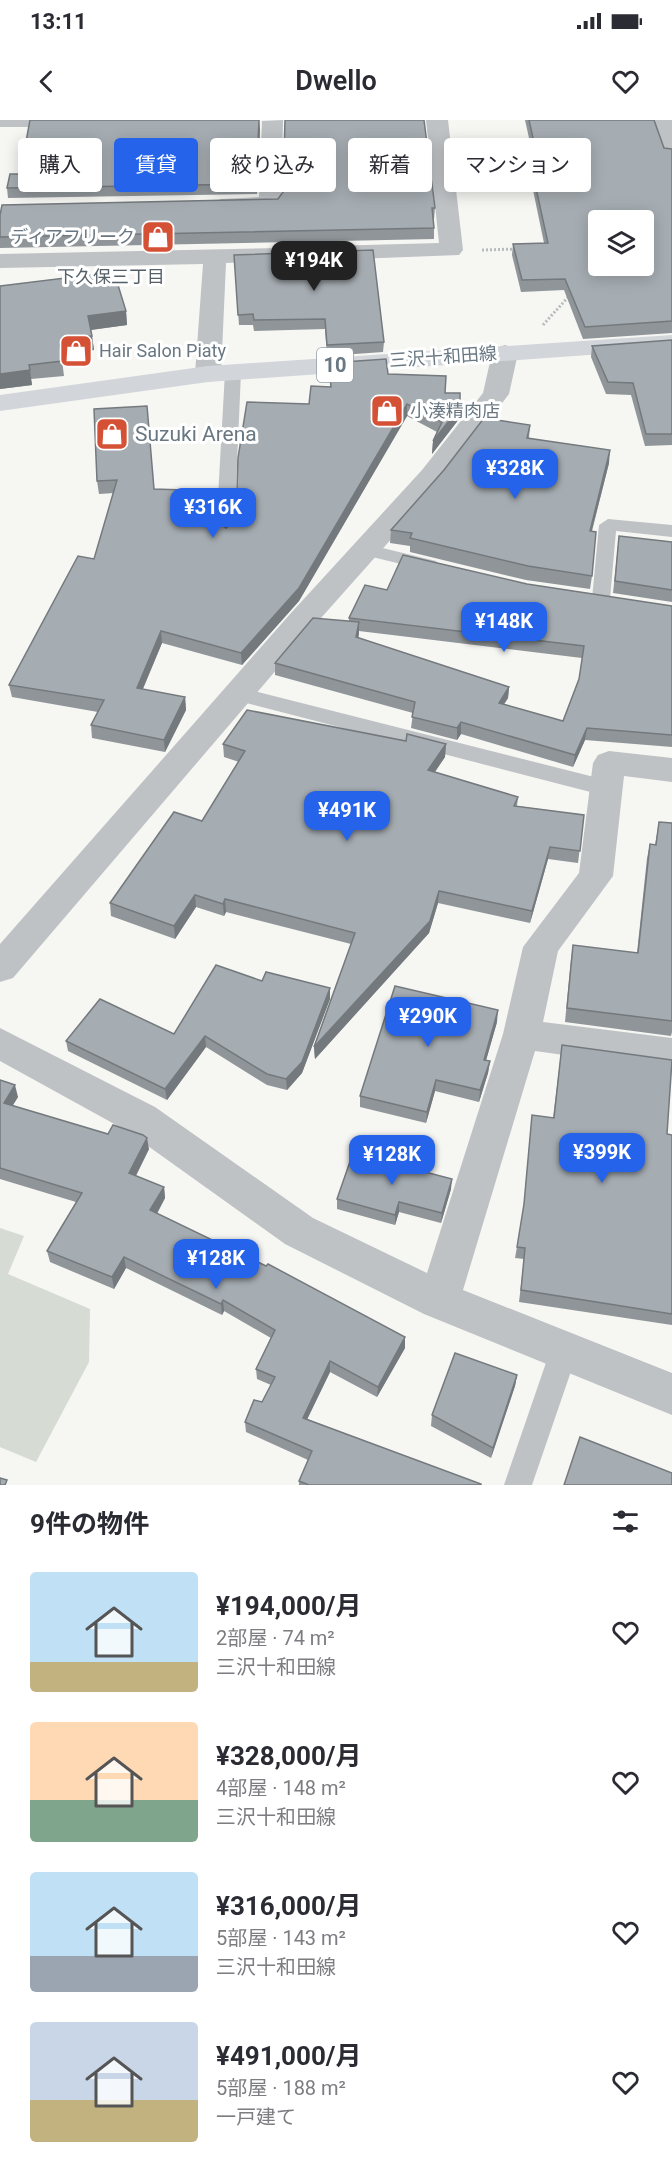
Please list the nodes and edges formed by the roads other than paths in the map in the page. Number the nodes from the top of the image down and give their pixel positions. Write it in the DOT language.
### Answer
graph roads {
  1 [pos="296,120"];
  2 [pos="437,120"];
  3 [pos="661,120"];
  4 [pos="0,121"];
  5 [pos="95,121"];
  6 [pos="249,121"];
  7 [pos="273,121"];
  8 [pos="672,153"];
  9 [pos="211,204"];
  10 [pos="214,256"];
  11 [pos="0,261"];
  12 [pos="672,342"];
  13 [pos="505,353"];
  14 [pos="233,372"];
  15 [pos="208,374"];
  16 [pos="0,403"];
  17 [pos="672,531"];
  18 [pos="225,533"];
  19 [pos="366,550"];
  20 [pos="446,569"];
  21 [pos="579,596"];
  22 [pos="601,599"];
  23 [pos="621,602"];
  24 [pos="238,694"];
  25 [pos="672,770"];
  26 [pos="606,788"];
  27 [pos="0,968"];
  28 [pos="522,1034"];
  29 [pos="0,1043"];
  30 [pos="672,1054"];
  31 [pos="439,1300"];
  32 [pos="564,1351"];
  33 [pos="672,1394"];
  34 [pos="518,1485"];
  1 -- 7 [label="street"];
  2 -- 10 [label="street"];
  3 -- 8 [label="street"];
  4 -- 5 [label="street"];
  6 -- 7 [label="street"];
  7 -- 9 [label="street"];
  10 -- 11 [label="street"];
  10 -- 15 [label="street"];
  12 -- 13 [label="main road, 三沢十和田線 / 10"];
  13 -- 14 [label="main road, 三沢十和田線 / 10"];
  13 -- 19 [label="street"];
  14 -- 15 [label="main road, 三沢十和田線 / 10"];
  14 -- 18 [label="lane"];
  15 -- 16 [label="main road, 三沢十和田線 / 10"];
  17 -- 22 [label="lane"];
  19 -- 20 [label="lane"];
  19 -- 24 [label="street"];
  21 -- 22 [label="lane"];
  22 -- 23 [label="lane"];
  24 -- 26 [label="lane"];
  24 -- 27 [label="street"];
  25 -- 26 [label="street"];
  26 -- 28 [label="street"];
  28 -- 30 [label="street"];
  28 -- 31 [label="street"];
  29 -- 31 [label="street"];
  31 -- 32 [label="street"];
  32 -- 33 [label="street"];
  32 -- 34 [label="lane"];
}
